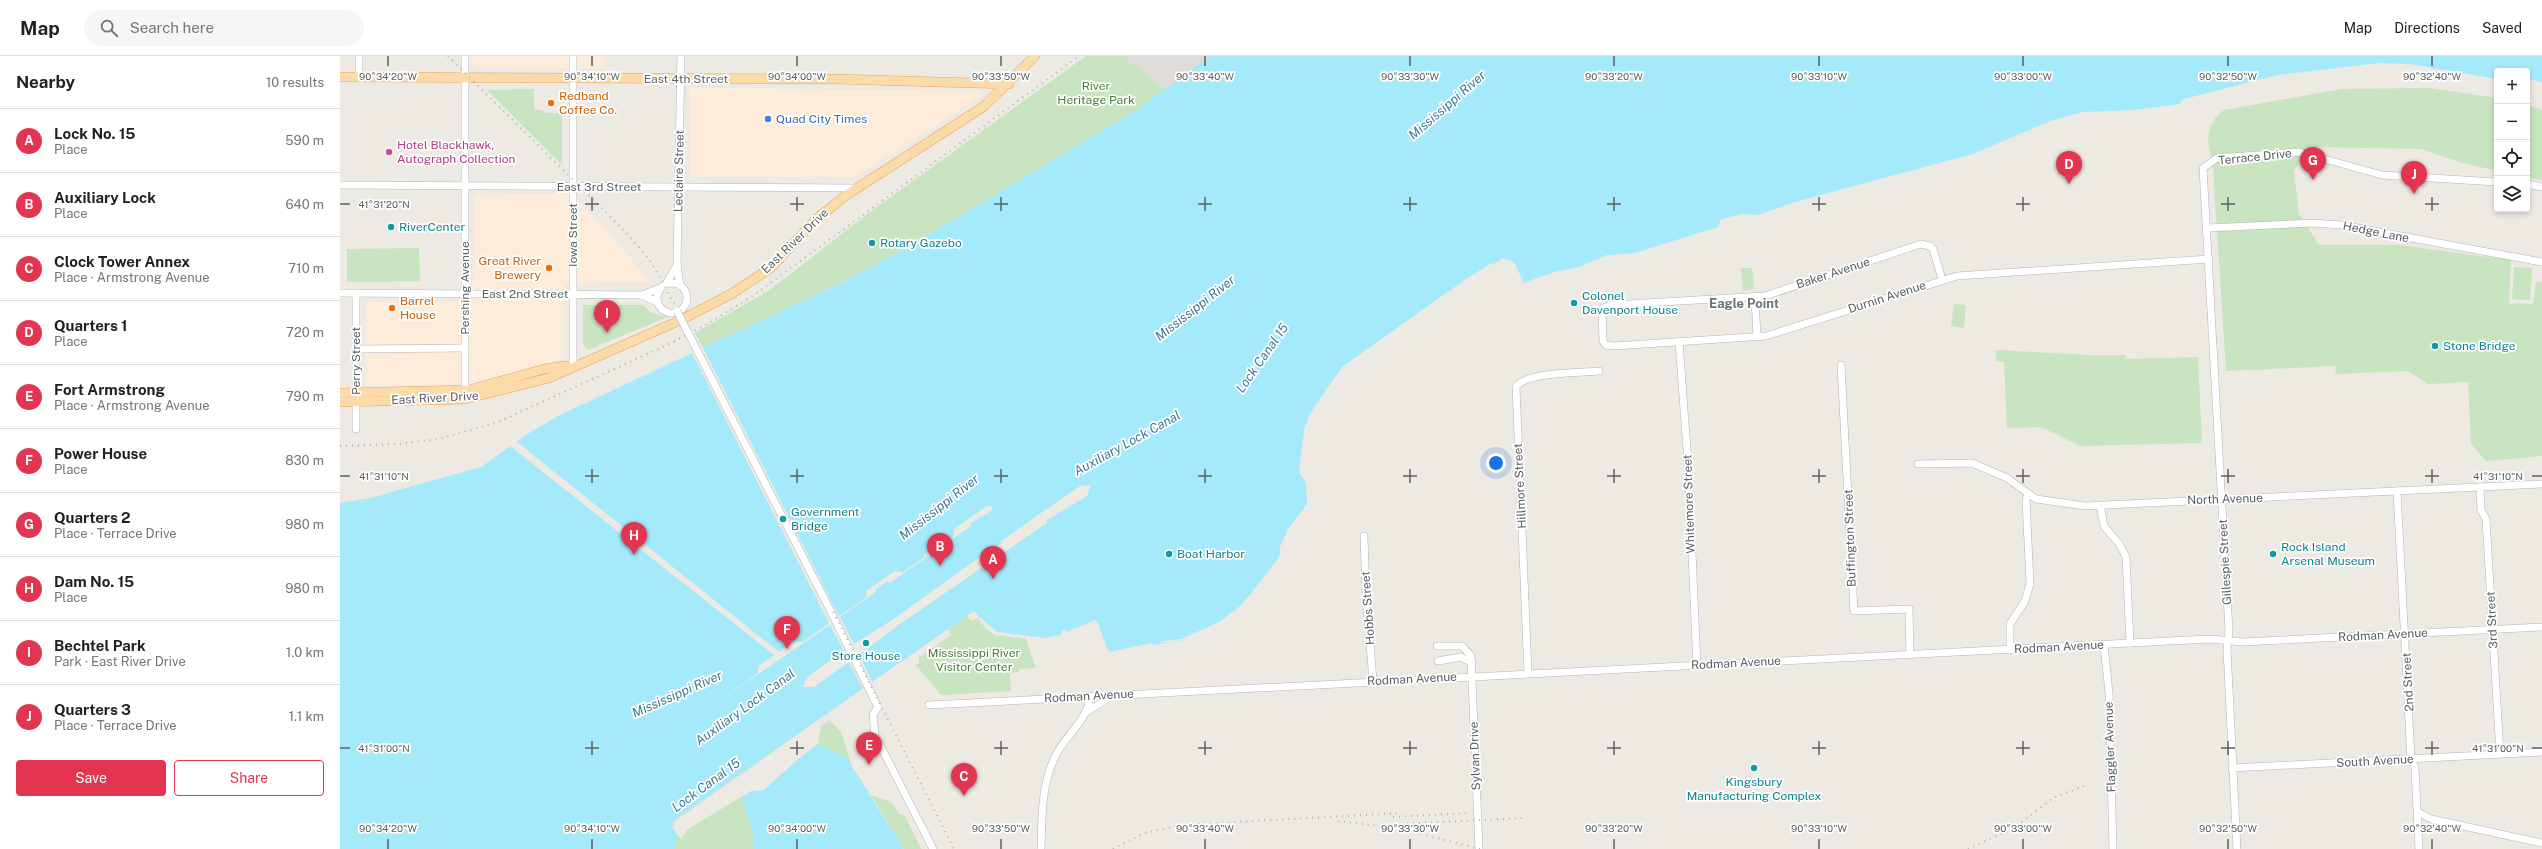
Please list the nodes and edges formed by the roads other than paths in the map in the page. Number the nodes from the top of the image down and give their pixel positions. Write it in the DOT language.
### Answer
graph roads {
  1 [pos="359,56"];
  2 [pos="465,56"];
  3 [pos="573,56"];
  4 [pos="681,56"];
  5 [pos="1035,56"];
  6 [pos="340,77"];
  7 [pos="359,78"];
  8 [pos="465,78"];
  9 [pos="680,79"];
  10 [pos="573,80"];
  11 [pos="1009,84"];
  12 [pos="2203,168"];
  13 [pos="2494,182"];
  14 [pos="340,185"];
  15 [pos="2530,185"];
  16 [pos="465,186"];
  17 [pos="573,187"];
  18 [pos="680,187"];
  19 [pos="2542,187"];
  20 [pos="857,188"];
  21 [pos="2208,228"];
  22 [pos="2209,259"];
  23 [pos="2542,262"];
  24 [pos="677,265"];
  25 [pos="1942,279"];
  26 [pos="663,286"];
  27 [pos="680,286"];
  28 [pos="340,293"];
  29 [pos="356,293"];
  30 [pos="465,294"];
  31 [pos="573,294"];
  32 [pos="642,295"];
  33 [pos="1755,298"];
  34 [pos="657,302"];
  35 [pos="1603,308"];
  36 [pos="677,312"];
  37 [pos="1757,337"];
  38 [pos="1678,342"];
  39 [pos="465,348"];
  40 [pos="356,349"];
  41 [pos="573,365"];
  42 [pos="1841,365"];
  43 [pos="1599,371"];
  44 [pos="340,393"];
  45 [pos="465,395"];
  46 [pos="356,397"];
  47 [pos="340,402"];
  48 [pos="356,429"];
  49 [pos="1918,464"];
  50 [pos="2542,484"];
  51 [pos="2480,487"];
  52 [pos="2397,491"];
  53 [pos="2028,494"];
  54 [pos="2222,500"];
  55 [pos="2100,505"];
  56 [pos="1364,536"];
  57 [pos="2542,627"];
  58 [pos="2492,629"];
  59 [pos="2406,634"];
  60 [pos="2227,640"];
  61 [pos="2130,643"];
  62 [pos="2104,645"];
  63 [pos="1436,646"];
  64 [pos="2010,650"];
  65 [pos="1910,654"];
  66 [pos="1438,661"];
  67 [pos="1472,663"];
  68 [pos="1697,666"];
  69 [pos="1528,673"];
  70 [pos="1472,676"];
  71 [pos="1373,681"];
  72 [pos="1114,695"];
  73 [pos="1090,696"];
  74 [pos="929,705"];
  75 [pos="1085,714"];
  76 [pos="2542,752"];
  77 [pos="2500,754"];
  78 [pos="2411,759"];
  79 [pos="2232,768"];
  80 [pos="2418,812"];
  81 [pos="2542,843"];
  82 [pos="933,849"];
  83 [pos="1041,849"];
  84 [pos="1479,849"];
  85 [pos="2113,849"];
  86 [pos="2236,849"];
  87 [pos="2419,849"];
  1 -- 7 [label="street"];
  2 -- 8 [label="street, Pershing Avenue"];
  3 -- 10 [label="street, Iowa Street"];
  4 -- 9 [label="street, Leclaire Street"];
  5 -- 11 [label="main road, East River Drive"];
  6 -- 7 [label="main road, East 4th Street"];
  7 -- 8 [label="main road, East 4th Street"];
  8 -- 10 [label="main road, East 4th Street"];
  8 -- 16 [label="street, Pershing Avenue"];
  9 -- 10 [label="main road, East 4th Street"];
  9 -- 11 [label="main road, East 4th Street"];
  9 -- 18 [label="street, Leclaire Street"];
  10 -- 17 [label="street, Iowa Street"];
  11 -- 20 [label="main road, East River Drive"];
  12 -- 13 [label="street, Terrace Drive"];
  12 -- 21 [label="street, Gillespie Street"];
  14 -- 16 [label="street, East 3rd Street"];
  15 -- 19 [label="street"];
  16 -- 17 [label="street, East 3rd Street"];
  16 -- 30 [label="street, Pershing Avenue"];
  17 -- 18 [label="street, East 3rd Street"];
  17 -- 31 [label="street, Iowa Street"];
  18 -- 20 [label="street, East 3rd Street"];
  18 -- 24 [label="street, Leclaire Street"];
  20 -- 41 [label="main road, East River Drive"];
  21 -- 22 [label="street, Gillespie Street"];
  21 -- 23 [label="street, Hedge Lane"];
  22 -- 25 [label="street, Durnin Avenue"];
  22 -- 54 [label="street, Gillespie Street"];
  24 -- 26 [label="street"];
  24 -- 27 [label="street, Leclaire Street"];
  25 -- 33 [label="street, Baker Avenue"];
  25 -- 37 [label="street, Durnin Avenue"];
  26 -- 27 [label="street"];
  26 -- 32 [label="street, East 2nd Street"];
  26 -- 34 [label="street"];
  27 -- 36 [label="street"];
  28 -- 29 [label="street, East 2nd Street"];
  29 -- 30 [label="street, East 2nd Street"];
  29 -- 40 [label="street, Perry Street"];
  30 -- 31 [label="street, East 2nd Street"];
  30 -- 39 [label="street, Pershing Avenue"];
  31 -- 32 [label="street, East 2nd Street"];
  31 -- 41 [label="street, Iowa Street"];
  32 -- 34 [label="street"];
  33 -- 35 [label="street, Baker Avenue"];
  33 -- 37 [label="street"];
  34 -- 36 [label="street"];
  35 -- 38 [label="street, Durnin Avenue"];
  36 -- 82 [label="street, bridge"];
  37 -- 38 [label="street, Durnin Avenue"];
  38 -- 68 [label="street, Whitemore Street"];
  39 -- 40 [label="street"];
  39 -- 45 [label="street, Pershing Avenue"];
  40 -- 46 [label="street, Perry Street"];
  41 -- 45 [label="main road, East River Drive"];
  42 -- 65 [label="street, Buffington Street"];
  43 -- 69 [label="street, Hillmore Street"];
  44 -- 46 [label="main road, East River Drive"];
  45 -- 46 [label="main road, East River Drive"];
  46 -- 47 [label="main road, East River Drive"];
  46 -- 48 [label="street, Perry Street"];
  49 -- 53 [label="street, North Avenue"];
  50 -- 51 [label="street, North Avenue"];
  51 -- 52 [label="street, North Avenue"];
  51 -- 58 [label="street, 3rd Street"];
  52 -- 54 [label="street, North Avenue"];
  52 -- 59 [label="street, 2nd Street"];
  53 -- 55 [label="street, North Avenue"];
  53 -- 64 [label="street"];
  54 -- 55 [label="street, North Avenue"];
  54 -- 60 [label="street, Gillespie Street"];
  55 -- 61 [label="street"];
  56 -- 71 [label="street, Hobbs Street"];
  57 -- 58 [label="street, Rodman Avenue"];
  58 -- 59 [label="street, Rodman Avenue"];
  58 -- 77 [label="street, 3rd Street"];
  59 -- 60 [label="street, Rodman Avenue"];
  59 -- 78 [label="street, 2nd Street"];
  60 -- 61 [label="street, Rodman Avenue"];
  60 -- 79 [label="street, Gillespie Street"];
  61 -- 62 [label="street, Rodman Avenue"];
  62 -- 64 [label="street, Rodman Avenue"];
  62 -- 85 [label="street, Flaggler Avenue"];
  63 -- 67 [label="street"];
  64 -- 65 [label="street, Rodman Avenue"];
  65 -- 68 [label="street, Rodman Avenue"];
  66 -- 67 [label="street"];
  67 -- 70 [label="street, Sylvan Drive"];
  68 -- 69 [label="street, Rodman Avenue"];
  69 -- 70 [label="street, Rodman Avenue"];
  70 -- 71 [label="street, Rodman Avenue"];
  70 -- 84 [label="street, Sylvan Drive"];
  71 -- 72 [label="street, Rodman Avenue"];
  72 -- 73 [label="street, Rodman Avenue"];
  72 -- 75 [label="street"];
  73 -- 74 [label="street, Rodman Avenue"];
  73 -- 75 [label="street"];
  75 -- 83 [label="street"];
  76 -- 77 [label="street, South Avenue"];
  77 -- 78 [label="street, South Avenue"];
  78 -- 79 [label="street, South Avenue"];
  78 -- 80 [label="street, 2nd Street"];
  79 -- 86 [label="street, Gillespie Street"];
  80 -- 81 [label="street"];
  80 -- 87 [label="street, 2nd Street"];
}
